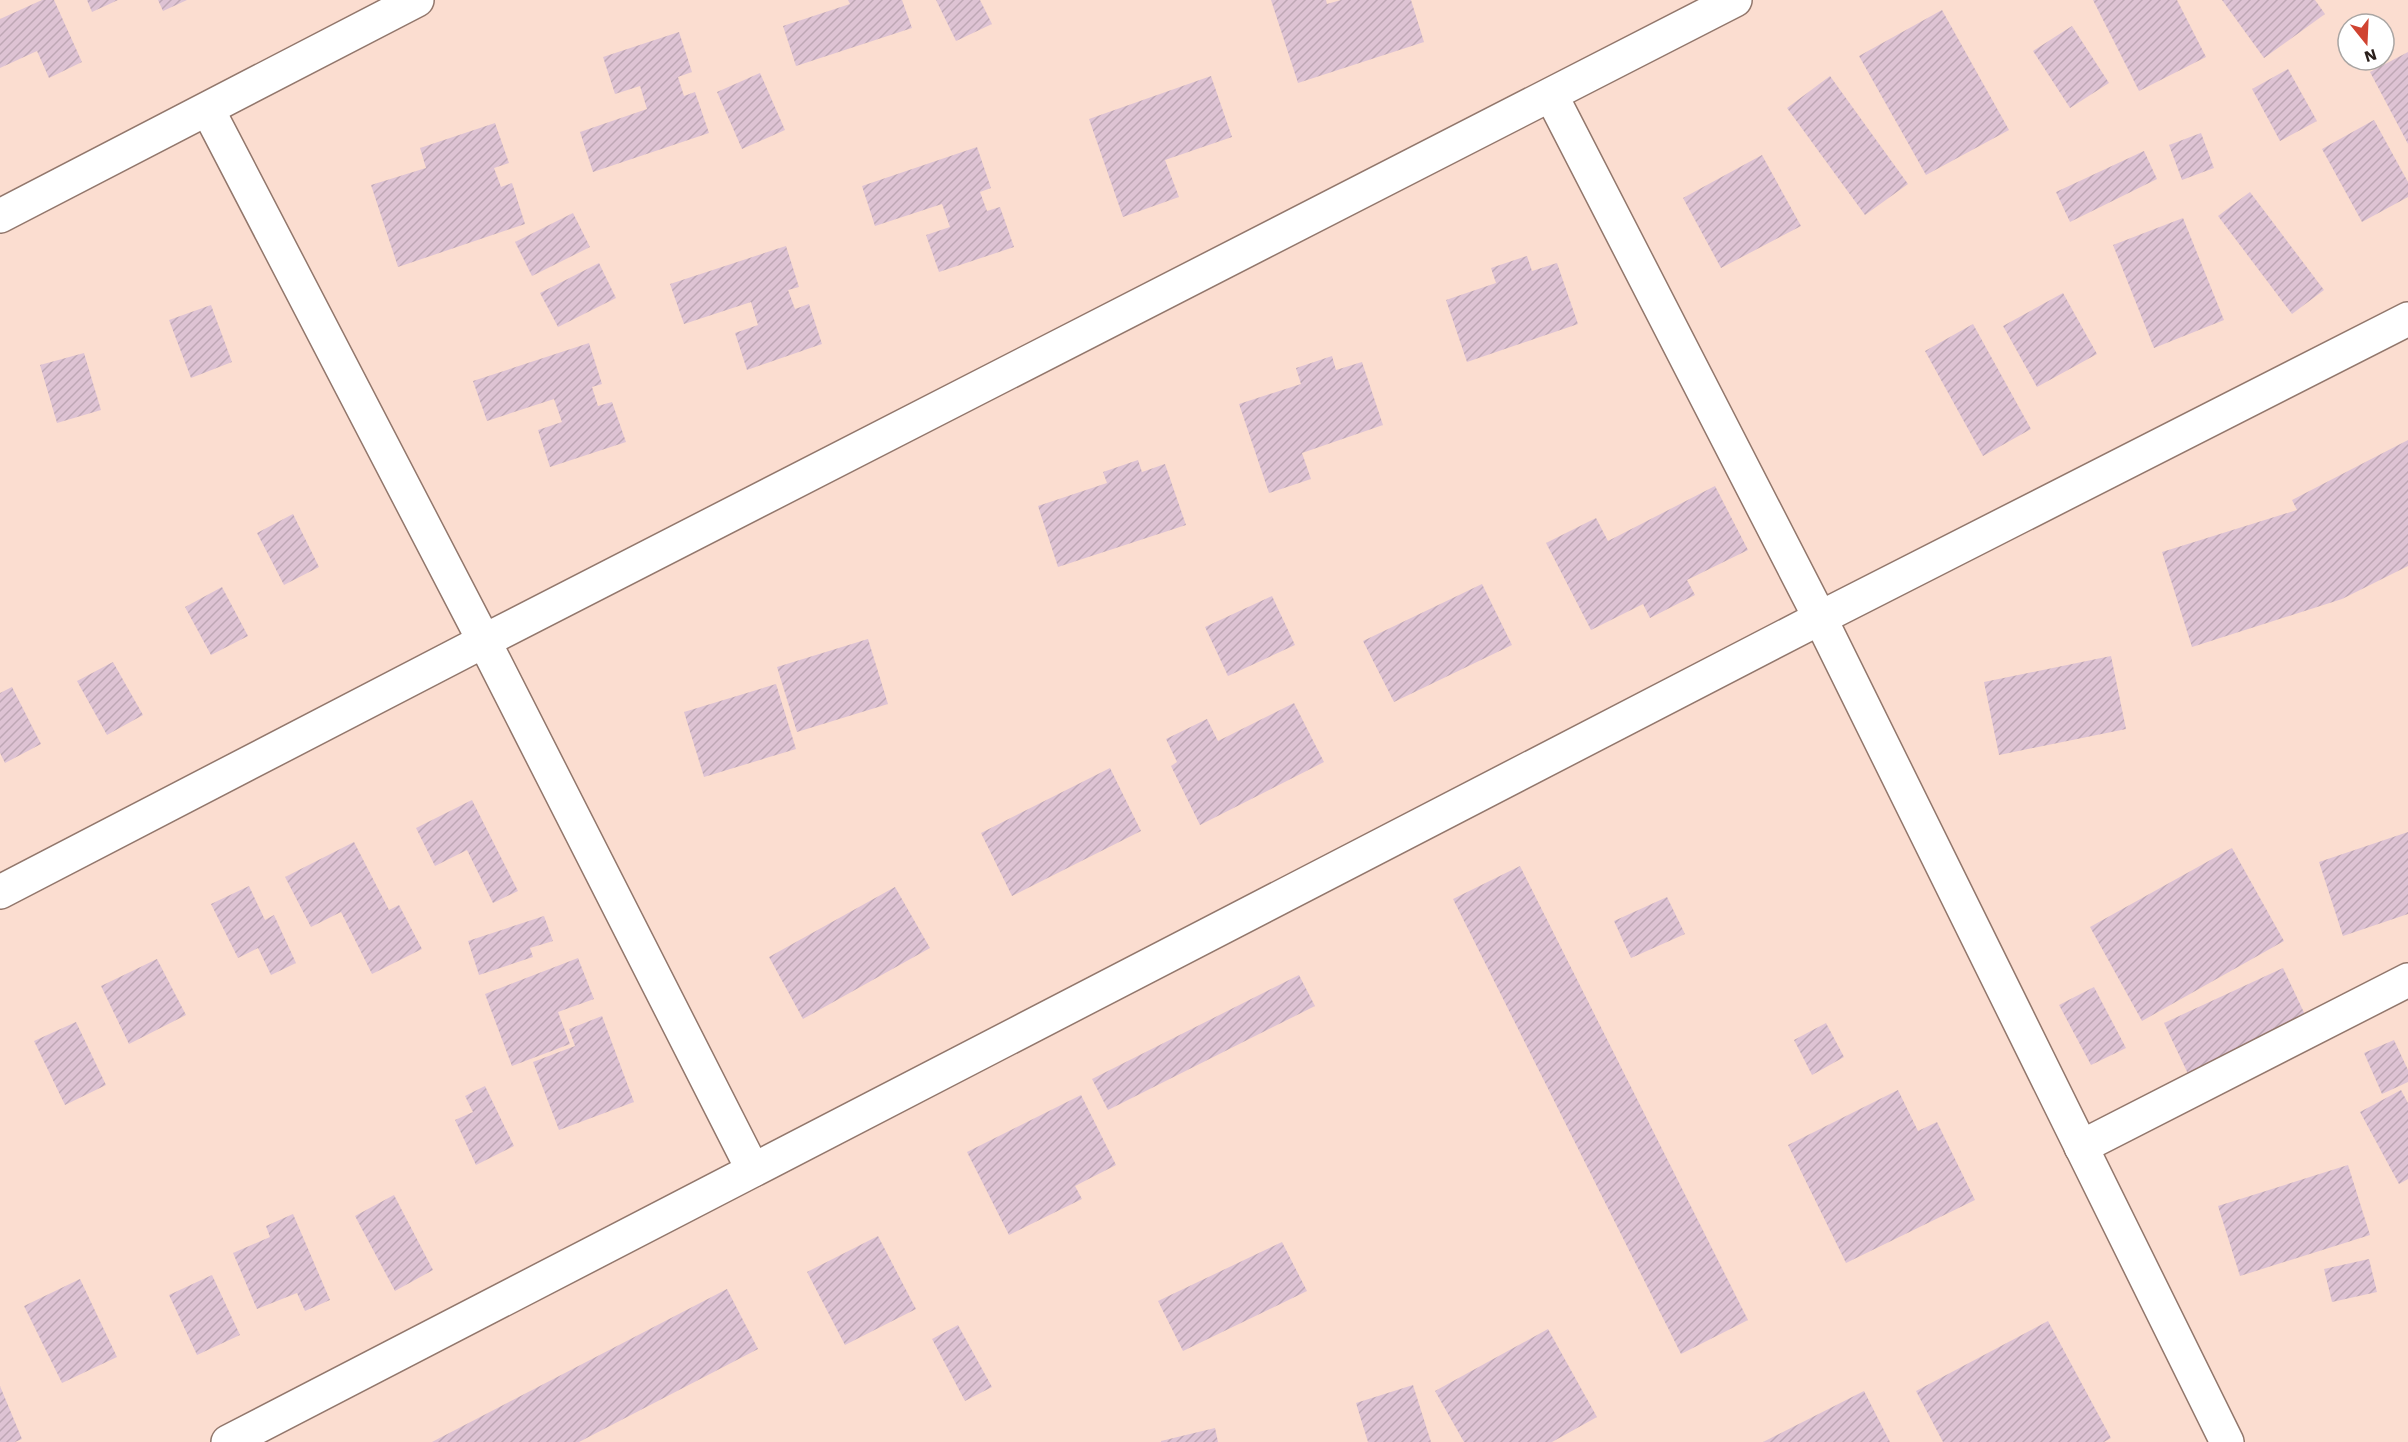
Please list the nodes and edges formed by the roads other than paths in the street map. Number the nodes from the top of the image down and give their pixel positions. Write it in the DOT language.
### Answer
graph roads {
  1 [pos="417,0"];
  2 [pos="1736,0"];
  3 [pos="1551,95"];
  4 [pos="208,110"];
  5 [pos="0,216"];
  6 [pos="2408,319"];
  7 [pos="1820,618"];
  8 [pos="484,641"];
  9 [pos="0,892"];
  10 [pos="2408,980"];
  11 [pos="2081,1148"];
  12 [pos="753,1170"];
  13 [pos="228,1442"];
  14 [pos="2226,1442"];
  1 -- 4 [label="street"];
  2 -- 3 [label="street"];
  3 -- 7 [label="street"];
  3 -- 8 [label="street"];
  4 -- 5 [label="street"];
  4 -- 8 [label="street"];
  6 -- 7 [label="street"];
  7 -- 11 [label="street"];
  7 -- 12 [label="street"];
  8 -- 9 [label="street"];
  8 -- 12 [label="street"];
  10 -- 11 [label="street"];
  11 -- 14 [label="street"];
  12 -- 13 [label="street"];
}
